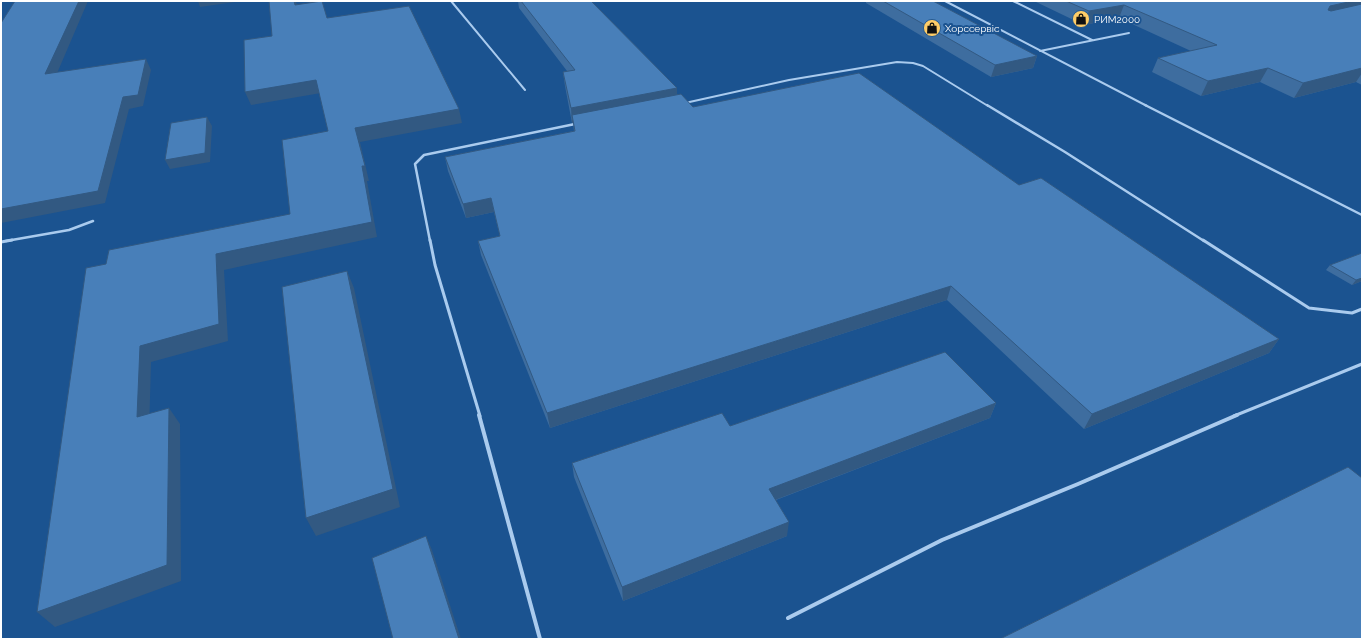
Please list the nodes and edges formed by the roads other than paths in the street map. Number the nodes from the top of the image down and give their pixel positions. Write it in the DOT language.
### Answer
graph roads {
  1 [pos="451,1"];
  2 [pos="945,1"];
  3 [pos="1012,1"];
  4 [pos="1129,33"];
  5 [pos="1092,40"];
  6 [pos="1040,51"];
  7 [pos="525,90"];
  8 [pos="681,104"];
  9 [pos="581,123"];
  10 [pos="1362,215"];
  11 [pos="93,221"];
  12 [pos="1,242"];
  13 [pos="1362,309"];
  14 [pos="1362,364"];
  15 [pos="788,618"];
  16 [pos="540,639"];
  1 -- 7 [label="lane"];
  2 -- 6 [label="lane"];
  3 -- 5 [label="lane"];
  4 -- 5 [label="lane"];
  5 -- 6 [label="lane"];
  6 -- 10 [label="lane"];
  8 -- 13 [label="lane"];
  9 -- 16 [label="lane"];
  11 -- 12 [label="lane"];
  14 -- 15 [label="lane"];
}
